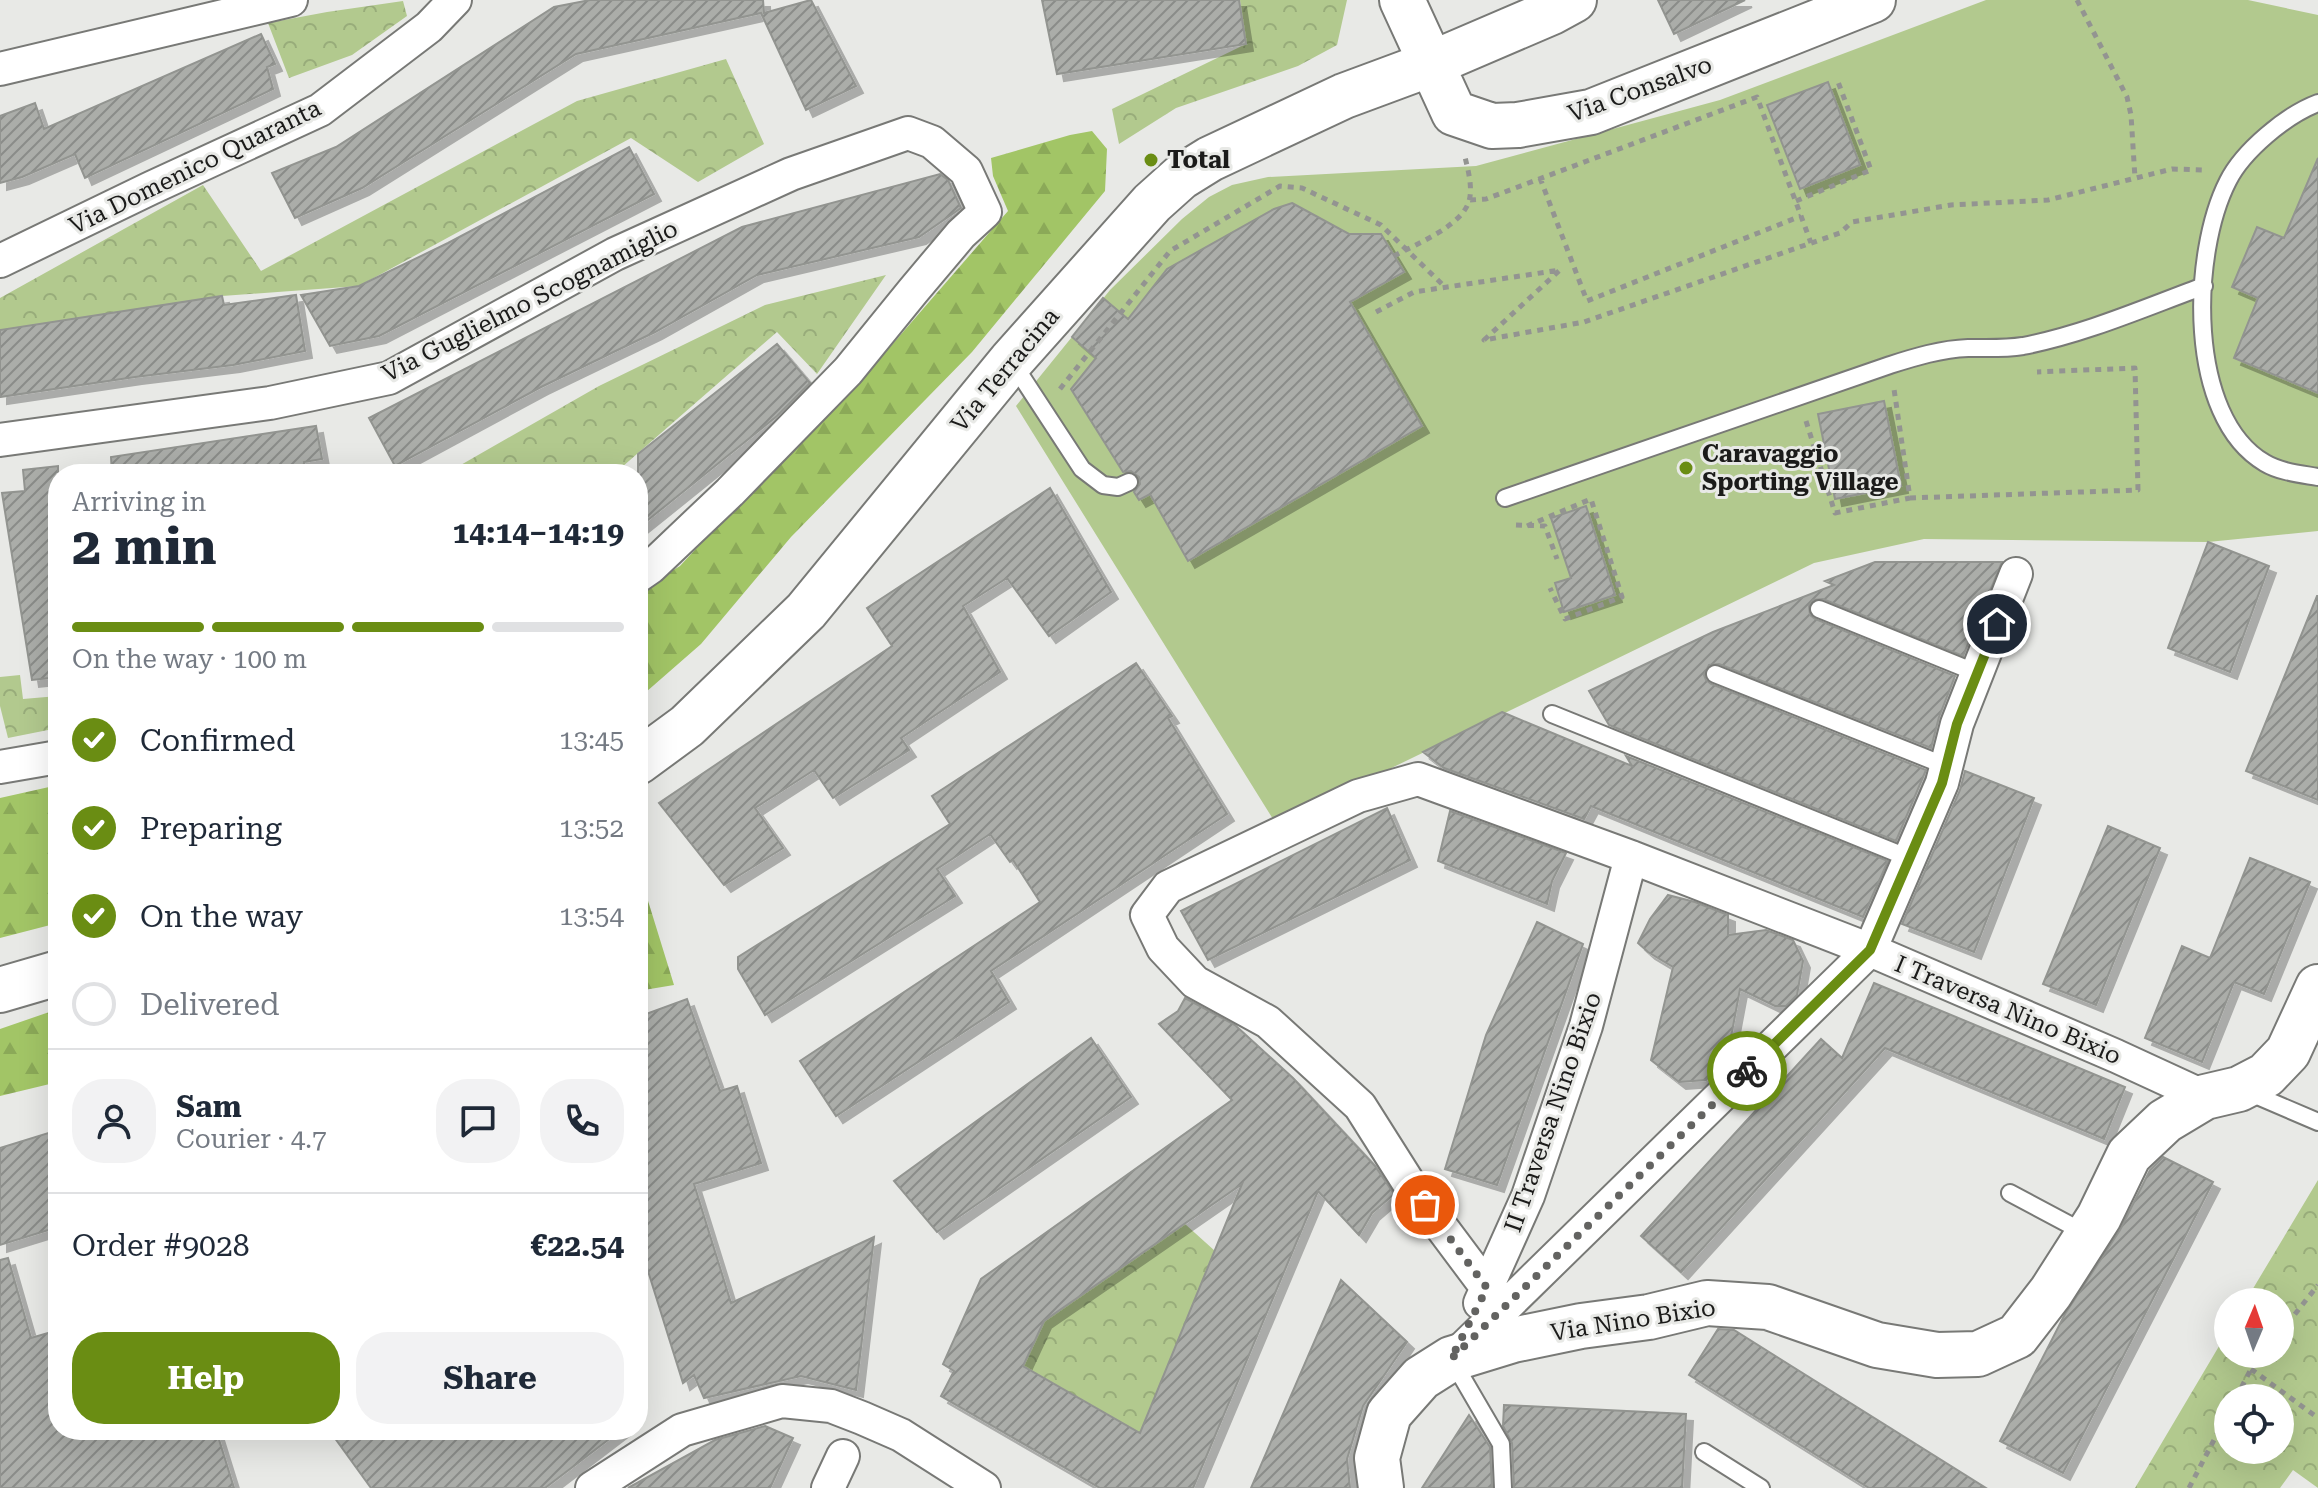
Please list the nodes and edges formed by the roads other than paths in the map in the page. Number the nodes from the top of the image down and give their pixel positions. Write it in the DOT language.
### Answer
graph roads {
  1 [pos="291,0"];
  2 [pos="455,0"];
  3 [pos="1402,0"];
  4 [pos="1438,0"];
  5 [pos="1574,0"];
  6 [pos="1873,0"];
  7 [pos="1433,63"];
  8 [pos="0,69"];
  9 [pos="2318,103"];
  10 [pos="0,261"];
  11 [pos="2204,286"];
  12 [pos="1011,361"];
  13 [pos="0,440"];
  14 [pos="2318,477"];
  15 [pos="1129,482"];
  16 [pos="1505,498"];
  17 [pos="648,569"];
  18 [pos="2016,574"];
  19 [pos="1819,609"];
  20 [pos="1977,673"];
  21 [pos="1715,674"];
  22 [pos="1552,714"];
  23 [pos="648,755"];
  24 [pos="48,759"];
  25 [pos="1946,766"];
  26 [pos="0,767"];
  27 [pos="1631,857"];
  28 [pos="1909,858"];
  29 [pos="1870,950"];
  30 [pos="48,976"];
  31 [pos="2318,987"];
  32 [pos="0,990"];
  33 [pos="2222,1093"];
  34 [pos="2318,1122"];
  35 [pos="2010,1193"];
  36 [pos="2088,1234"];
  37 [pos="1487,1288"];
  38 [pos="1451,1359"];
  39 [pos="1704,1452"];
  40 [pos="843,1456"];
  41 [pos="592,1488"];
  42 [pos="828,1488"];
  43 [pos="984,1488"];
  44 [pos="1381,1488"];
  45 [pos="1503,1488"];
  46 [pos="1761,1488"];
  1 -- 8 [label="street"];
  2 -- 10 [label="street, Via Domenico Quaranta"];
  3 -- 7 [label="street"];
  4 -- 7 [label="street"];
  5 -- 7 [label="street, Via Terracina"];
  6 -- 7 [label="street, Via Consalvo"];
  7 -- 12 [label="street, Via Terracina"];
  9 -- 11 [label="lane"];
  11 -- 14 [label="lane"];
  11 -- 16 [label="lane"];
  12 -- 15 [label="lane"];
  12 -- 23 [label="street, Via Terracina"];
  13 -- 17 [label="street, Via Guglielmo Scognamiglio"];
  18 -- 20 [label="street"];
  19 -- 20 [label="lane"];
  20 -- 25 [label="street"];
  21 -- 25 [label="lane"];
  22 -- 28 [label="lane"];
  24 -- 26 [label="street"];
  25 -- 28 [label="street"];
  27 -- 29 [label="street, I Traversa Nino Bixio"];
  27 -- 37 [label="street, II Traversa Nino Bixio"];
  27 -- 37 [label="street, I Traversa Nino Bixio"];
  28 -- 29 [label="street"];
  29 -- 33 [label="street, I Traversa Nino Bixio"];
  29 -- 38 [label="street"];
  30 -- 32 [label="street"];
  31 -- 33 [label="street, Via Nino Bixio"];
  33 -- 34 [label="lane"];
  33 -- 36 [label="street, Via Nino Bixio"];
  35 -- 36 [label="lane"];
  36 -- 38 [label="street, Via Nino Bixio"];
  37 -- 38 [label="street, II Traversa Nino Bixio"];
  38 -- 44 [label="street, Via Nino Bixio"];
  38 -- 45 [label="lane"];
  39 -- 46 [label="lane"];
  40 -- 42 [label="street"];
  41 -- 43 [label="street"];
}
